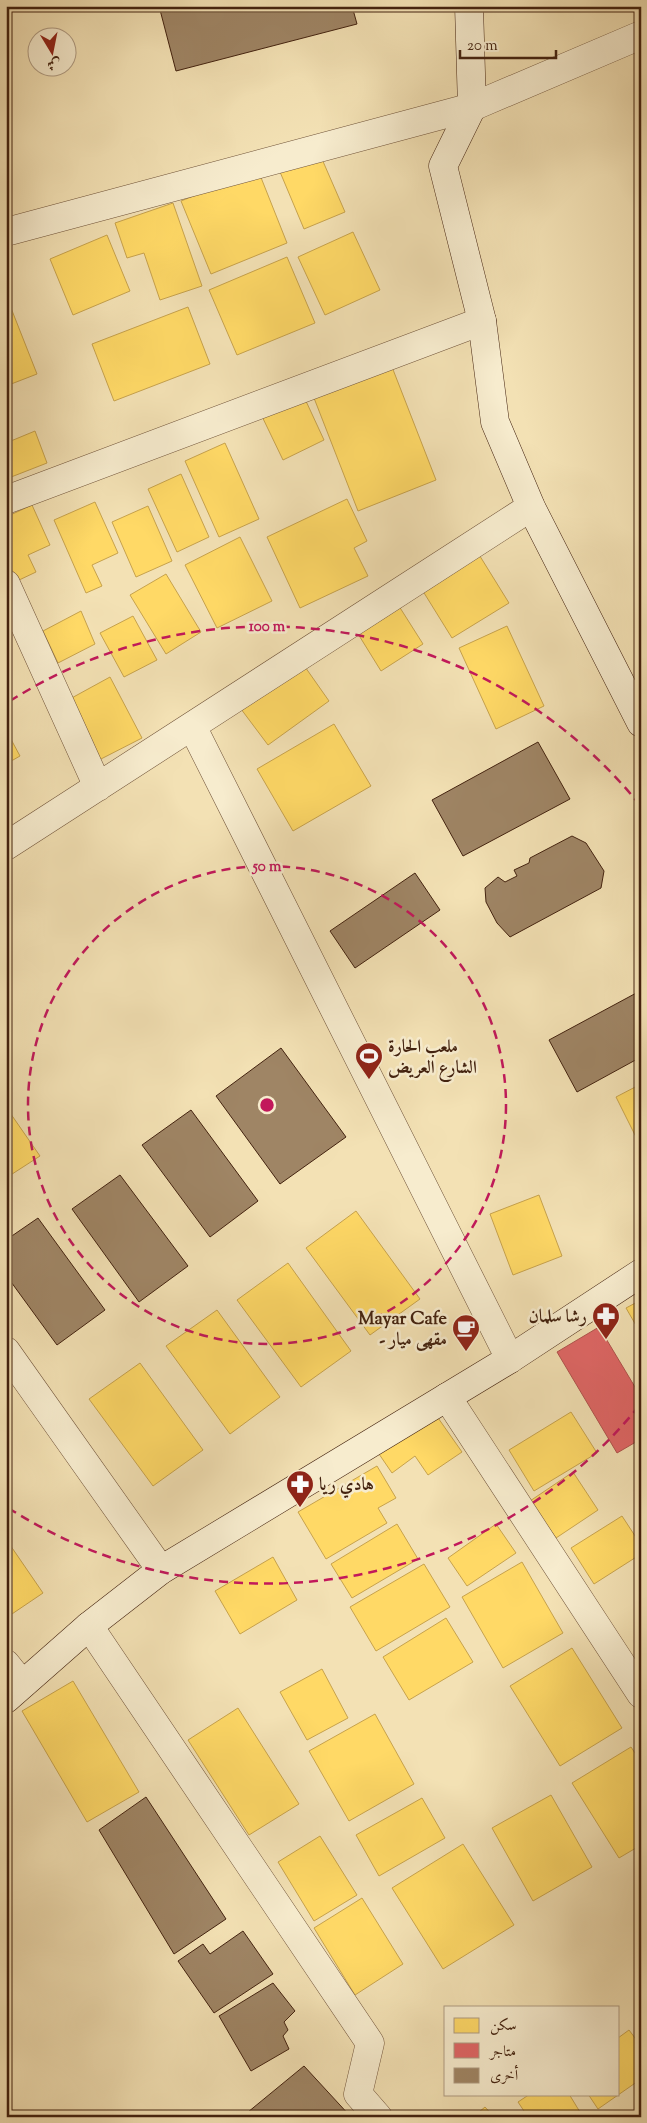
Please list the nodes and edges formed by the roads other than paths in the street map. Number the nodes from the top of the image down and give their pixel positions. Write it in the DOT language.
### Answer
graph roads {
  1 [pos="469,6"];
  2 [pos="641,35"];
  3 [pos="472,107"];
  4 [pos="6,232"];
  5 [pos="482,321"];
  6 [pos="6,500"];
  7 [pos="531,507"];
  8 [pos="6,584"];
  9 [pos="641,723"];
  10 [pos="192,726"];
  11 [pos="98,787"];
  12 [pos="6,846"];
  13 [pos="641,1273"];
  14 [pos="6,1351"];
  15 [pos="510,1359"];
  16 [pos="447,1397"];
  17 [pos="161,1570"];
  18 [pos="89,1626"];
  19 [pos="11,1682"];
  20 [pos="641,1694"];
  21 [pos="378,2117"];
  1 -- 3 [label="street"];
  2 -- 3 [label="street"];
  3 -- 4 [label="street"];
  3 -- 5 [label="street"];
  5 -- 6 [label="street"];
  5 -- 7 [label="street"];
  7 -- 9 [label="street"];
  7 -- 10 [label="street"];
  8 -- 11 [label="street"];
  10 -- 11 [label="street"];
  10 -- 15 [label="street"];
  11 -- 12 [label="street"];
  13 -- 15 [label="street"];
  14 -- 17 [label="street"];
  15 -- 16 [label="street"];
  16 -- 17 [label="street"];
  16 -- 20 [label="street"];
  17 -- 18 [label="street"];
  18 -- 19 [label="street"];
  18 -- 21 [label="street"];
}
